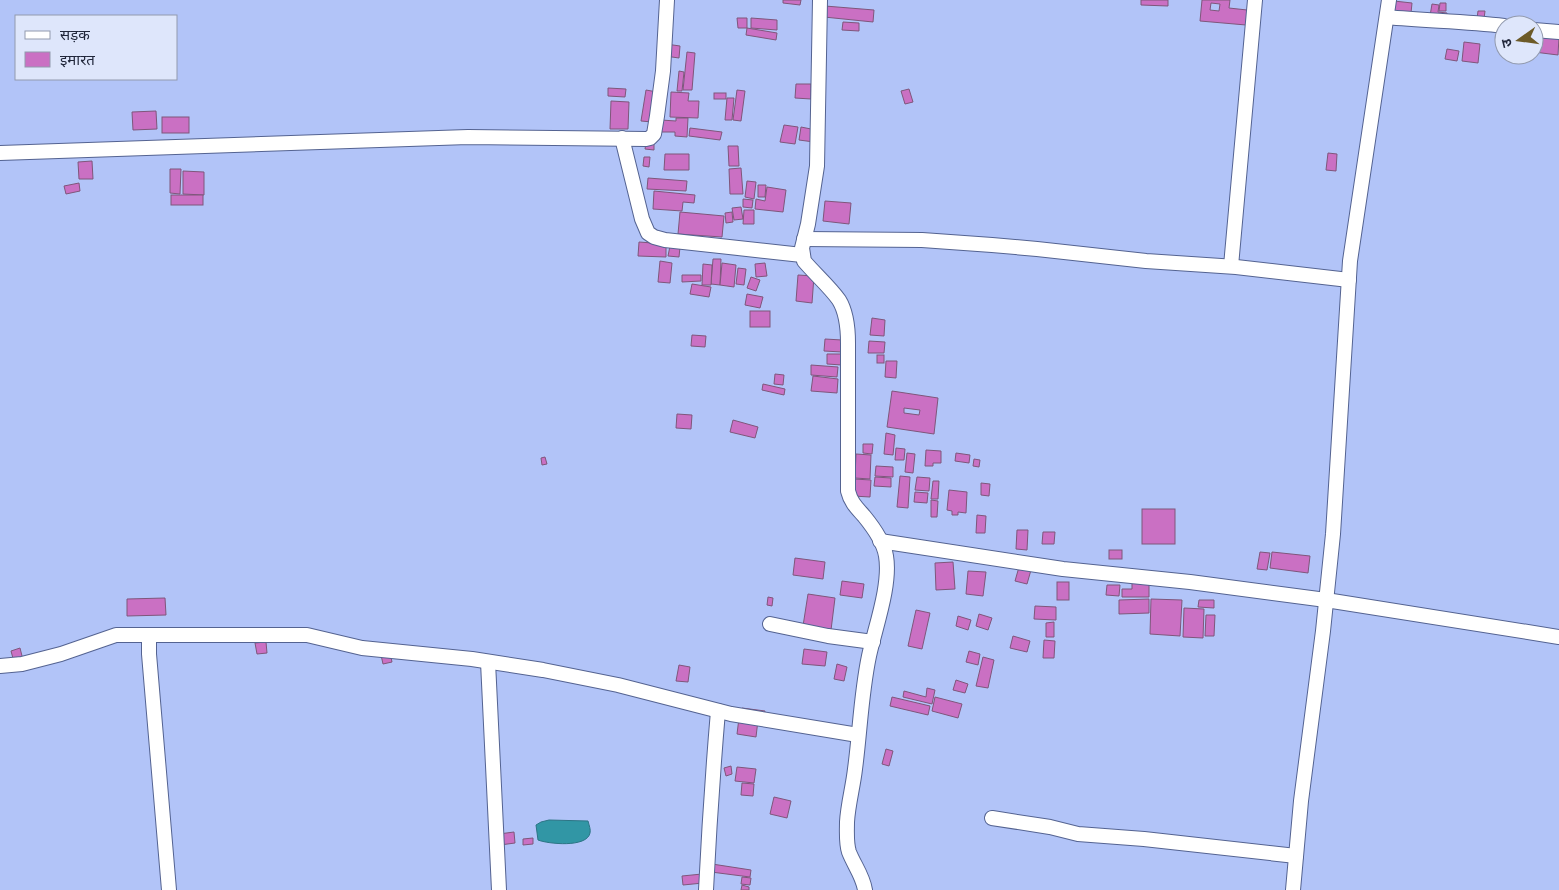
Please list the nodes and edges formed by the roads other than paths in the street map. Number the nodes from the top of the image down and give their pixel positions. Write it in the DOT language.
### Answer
graph roads {
  1 [pos="667,0"];
  2 [pos="820,0"];
  3 [pos="1255,0"];
  4 [pos="1389,0"];
  5 [pos="1387,17"];
  6 [pos="1494,25"];
  7 [pos="1544,31"];
  8 [pos="1559,32"];
  9 [pos="622,138"];
  10 [pos="0,153"];
  11 [pos="804,239"];
  12 [pos="802,255"];
  13 [pos="1230,266"];
  14 [pos="1349,280"];
  15 [pos="880,541"];
  16 [pos="1326,600"];
  17 [pos="770,624"];
  18 [pos="149,635"];
  19 [pos="1559,637"];
  20 [pos="873,642"];
  21 [pos="488,662"];
  22 [pos="0,666"];
  23 [pos="718,711"];
  24 [pos="858,735"];
  25 [pos="992,818"];
  26 [pos="1296,856"];
  27 [pos="169,890"];
  28 [pos="498,890"];
  29 [pos="706,890"];
  30 [pos="865,890"];
  31 [pos="1292,890"];
  1 -- 9 [label="street"];
  2 -- 11 [label="street"];
  3 -- 13 [label="street"];
  4 -- 5 [label="street"];
  5 -- 6 [label="street"];
  5 -- 14 [label="street"];
  7 -- 8 [label="street"];
  9 -- 10 [label="street"];
  9 -- 12 [label="street"];
  11 -- 12 [label="street"];
  11 -- 13 [label="street"];
  12 -- 15 [label="street"];
  13 -- 14 [label="street"];
  14 -- 16 [label="street"];
  15 -- 16 [label="street"];
  15 -- 20 [label="street"];
  16 -- 19 [label="street"];
  16 -- 26 [label="street"];
  17 -- 20 [label="street"];
  18 -- 21 [label="street"];
  18 -- 22 [label="street"];
  18 -- 27 [label="street"];
  20 -- 24 [label="street"];
  21 -- 23 [label="street"];
  21 -- 28 [label="street"];
  23 -- 24 [label="street"];
  23 -- 29 [label="street"];
  24 -- 30 [label="street"];
  25 -- 26 [label="street"];
  26 -- 31 [label="street"];
}
